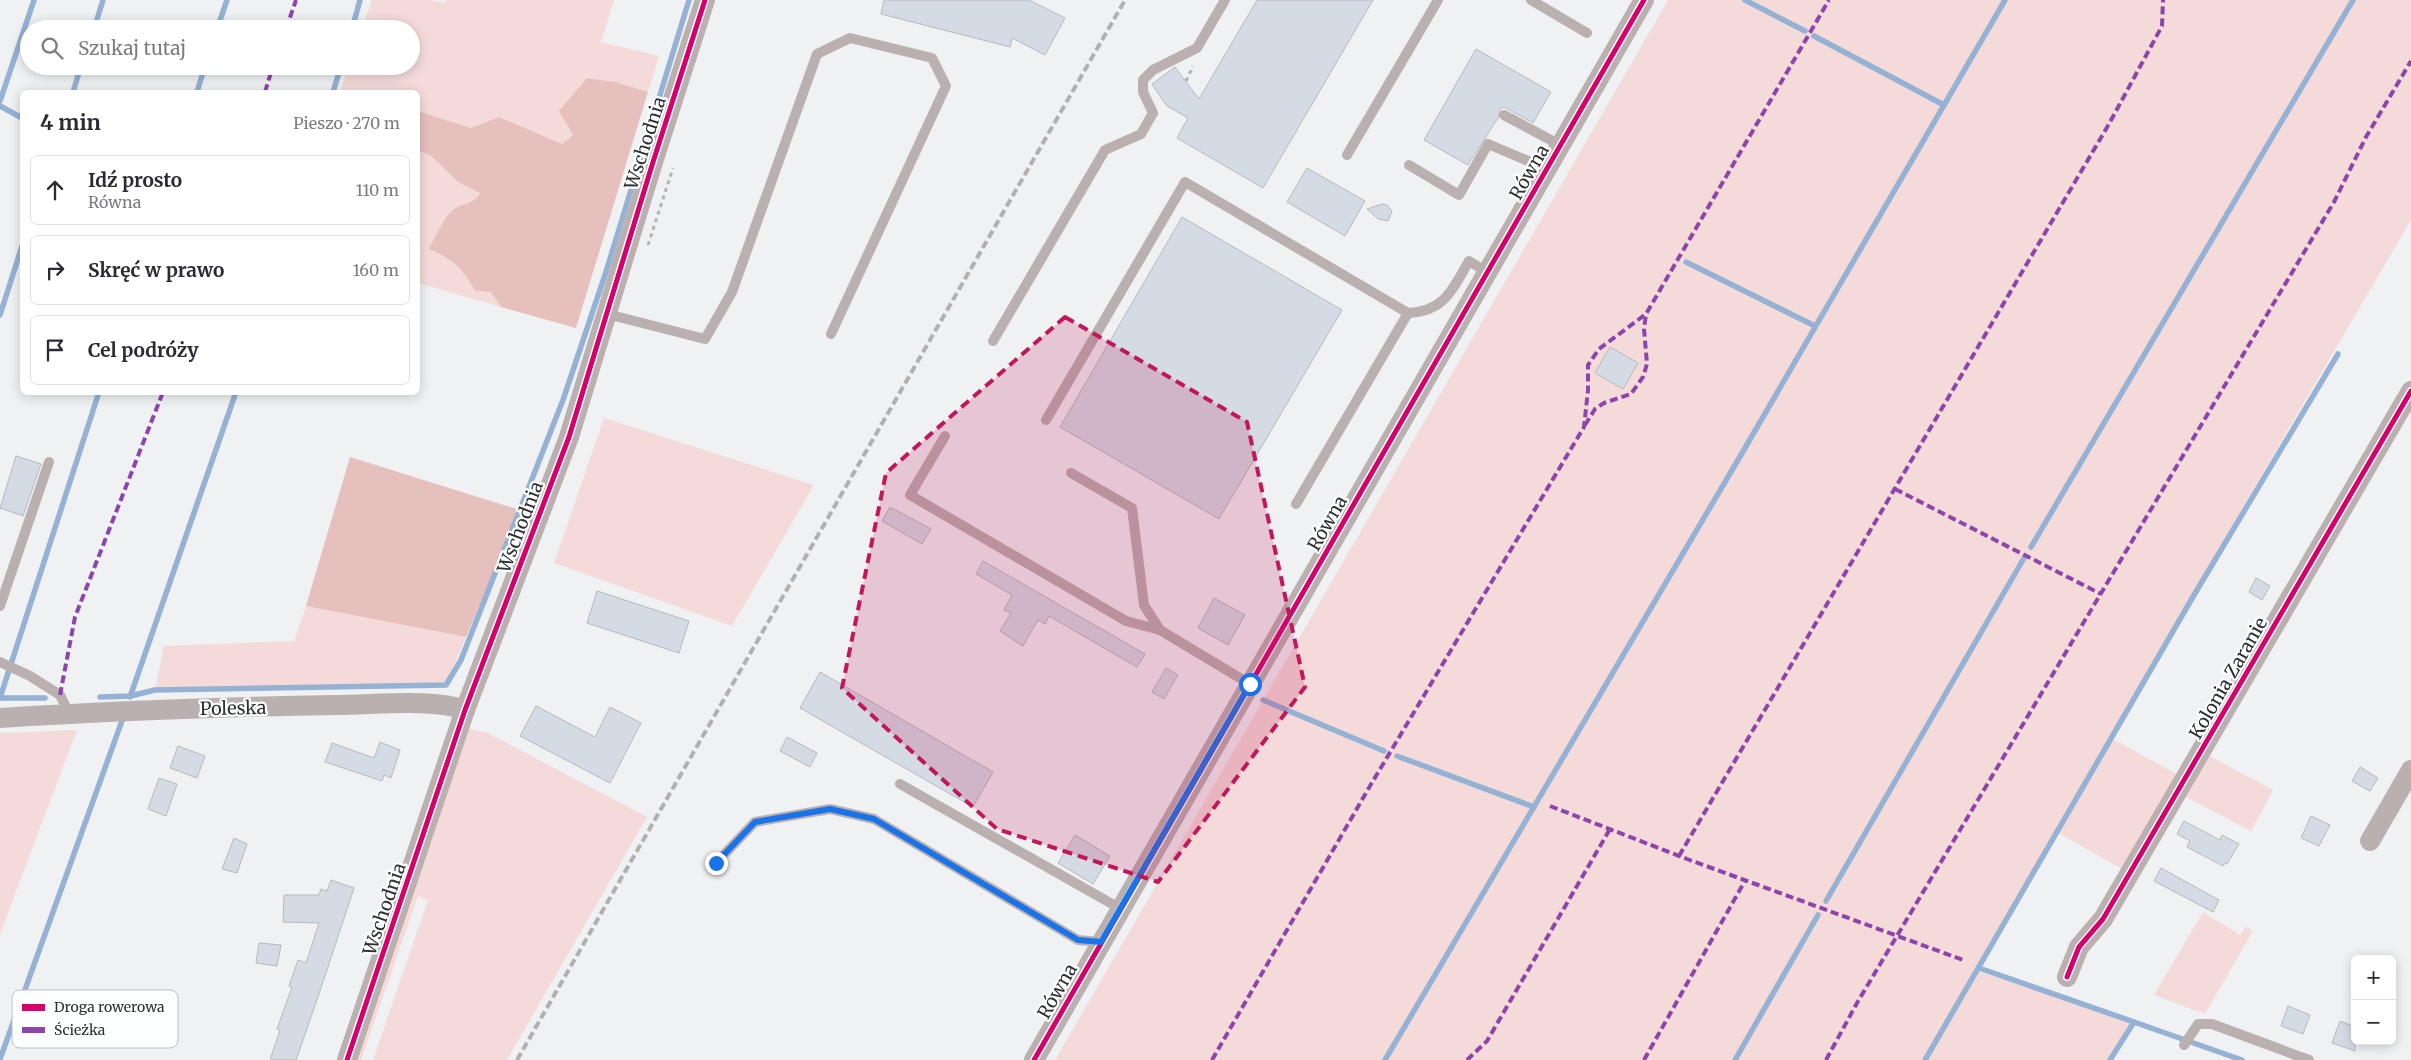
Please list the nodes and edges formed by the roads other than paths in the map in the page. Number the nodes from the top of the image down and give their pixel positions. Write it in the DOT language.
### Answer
graph roads {
  1 [pos="705,0"];
  2 [pos="1225,0"];
  3 [pos="1438,0"];
  4 [pos="1531,0"];
  5 [pos="1639,2"];
  6 [pos="1587,33"];
  7 [pos="1504,114"];
  8 [pos="1560,145"];
  9 [pos="1347,155"];
  10 [pos="1409,165"];
  11 [pos="1547,169"];
  12 [pos="1487,272"];
  13 [pos="1408,313"];
  14 [pos="607,314"];
  15 [pos="831,334"];
  16 [pos="993,341"];
  17 [pos="2411,391"];
  18 [pos="1046,420"];
  19 [pos="945,436"];
  20 [pos="49,462"];
  21 [pos="1071,473"];
  22 [pos="1296,504"];
  23 [pos="0,606"];
  24 [pos="1160,630"];
  25 [pos="0,662"];
  26 [pos="1250,684"];
  27 [pos="465,710"];
  28 [pos="69,714"];
  29 [pos="0,718"];
  30 [pos="2411,770"];
  31 [pos="900,784"];
  32 [pos="2370,841"];
  33 [pos="716,863"];
  34 [pos="1120,909"];
  35 [pos="1101,942"];
  36 [pos="2067,977"];
  37 [pos="2184,1045"];
  38 [pos="347,1060"];
  39 [pos="1034,1060"];
  40 [pos="2309,1060"];
  1 -- 14 [label="street, Wschodnia"];
  2 -- 16 [label="lane"];
  3 -- 9 [label="lane"];
  4 -- 6 [label="lane"];
  5 -- 8 [label="street, Równa"];
  7 -- 8 [label="lane"];
  8 -- 11 [label="street, Równa"];
  10 -- 11 [label="lane"];
  11 -- 12 [label="street, Równa"];
  12 -- 13 [label="lane"];
  12 -- 26 [label="street, Równa"];
  13 -- 18 [label="lane"];
  13 -- 22 [label="lane"];
  14 -- 15 [label="lane"];
  14 -- 27 [label="street, Wschodnia"];
  17 -- 36 [label="street, Kolonia Zaranie"];
  19 -- 24 [label="lane"];
  20 -- 23 [label="lane"];
  21 -- 24 [label="lane"];
  24 -- 26 [label="lane"];
  25 -- 28 [label="lane"];
  26 -- 34 [label="street, Równa"];
  27 -- 28 [label="street, Poleska"];
  27 -- 38 [label="street, Wschodnia"];
  28 -- 29 [label="street, Poleska"];
  30 -- 32 [label="street"];
  31 -- 34 [label="lane"];
  33 -- 35 [label="lane"];
  34 -- 35 [label="street, Równa"];
  35 -- 39 [label="street, Równa"];
  37 -- 40 [label="lane"];
}
